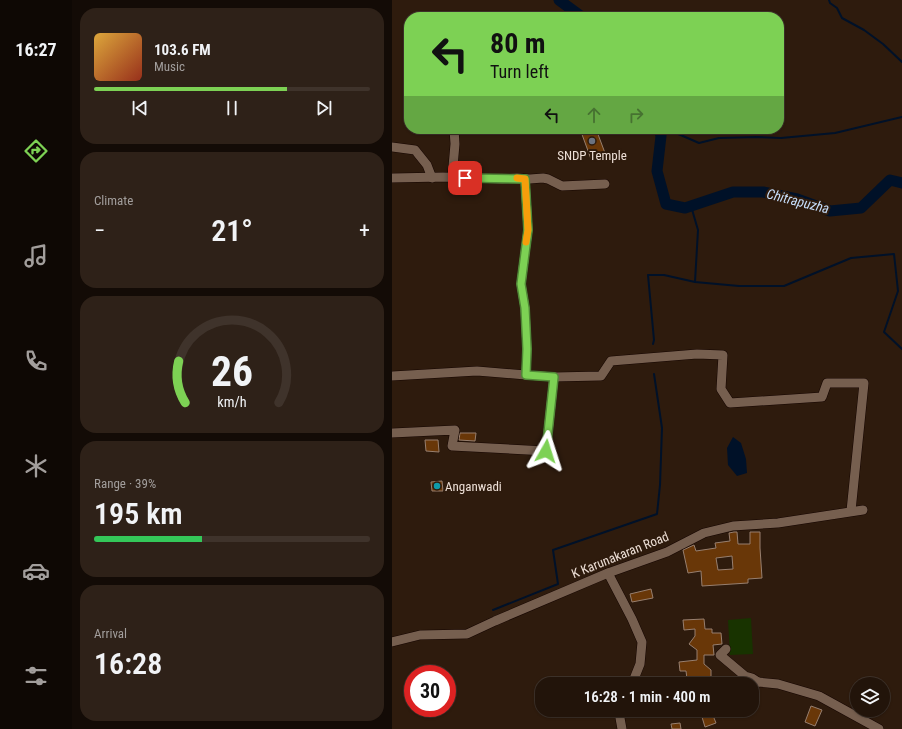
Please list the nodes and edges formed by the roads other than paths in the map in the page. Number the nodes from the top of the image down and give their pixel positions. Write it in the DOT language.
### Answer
graph roads {
  1 [pos="454,134"];
  2 [pos="392,147"];
  3 [pos="392,178"];
  4 [pos="432,178"];
  5 [pos="452,178"];
  6 [pos="525,179"];
  7 [pos="605,184"];
  8 [pos="526,375"];
  9 [pos="392,376"];
  10 [pos="554,377"];
  11 [pos="392,433"];
  12 [pos="863,510"];
  13 [pos="851,511"];
  14 [pos="608,573"];
  15 [pos="392,642"];
  16 [pos="726,649"];
  17 [pos="635,677"];
  18 [pos="748,677"];
  19 [pos="759,684"];
  20 [pos="620,717"];
  21 [pos="622,729"];
  22 [pos="879,729"];
  1 -- 5 [label="street"];
  2 -- 4 [label="street"];
  3 -- 4 [label="street"];
  4 -- 5 [label="street"];
  5 -- 6 [label="street"];
  6 -- 7 [label="street"];
  6 -- 8 [label="street"];
  8 -- 9 [label="street"];
  8 -- 10 [label="street"];
  10 -- 11 [label="street"];
  10 -- 13 [label="street"];
  12 -- 13 [label="street, K Karunakaran Road"];
  13 -- 14 [label="street, K Karunakaran Road"];
  14 -- 15 [label="street, K Karunakaran Road"];
  14 -- 17 [label="street"];
  16 -- 18 [label="street"];
  19 -- 22 [label="street"];
  20 -- 21 [label="street"];
}
